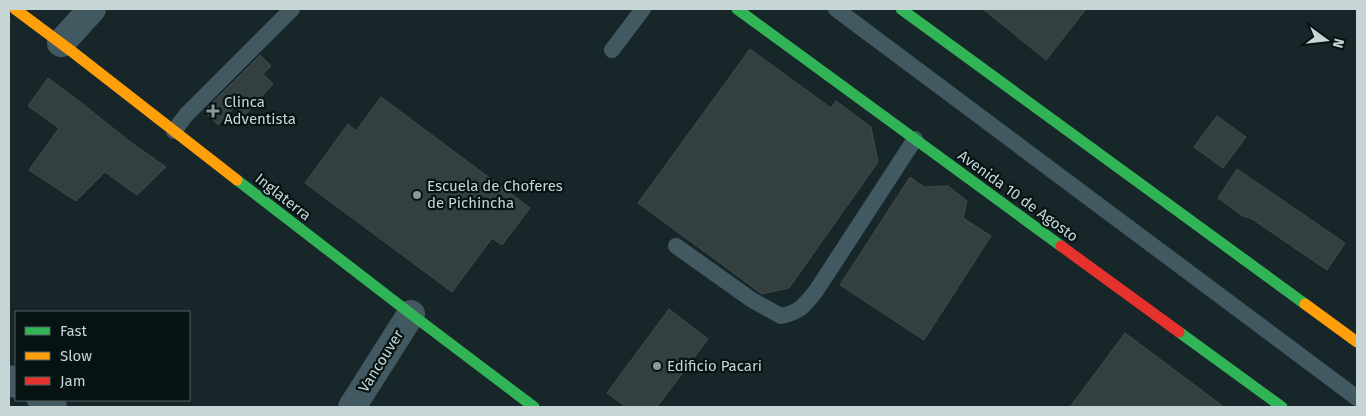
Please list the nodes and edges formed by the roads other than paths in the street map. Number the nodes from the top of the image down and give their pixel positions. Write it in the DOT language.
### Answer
graph roads {
  1 [pos="15,9"];
  2 [pos="92,9"];
  3 [pos="292,9"];
  4 [pos="643,9"];
  5 [pos="737,9"];
  6 [pos="836,9"];
  7 [pos="901,9"];
  8 [pos="61,43"];
  9 [pos="612,50"];
  10 [pos="174,131"];
  11 [pos="915,139"];
  12 [pos="676,246"];
  13 [pos="411,314"];
  14 [pos="1357,342"];
  15 [pos="1357,398"];
  16 [pos="352,407"];
  17 [pos="534,407"];
  18 [pos="1282,407"];
  1 -- 8 [label="main road, Inglaterra"];
  2 -- 8 [label="street"];
  3 -- 10 [label="lane"];
  4 -- 9 [label="lane"];
  5 -- 11 [label="main road, Avenida 10 de Agosto"];
  6 -- 15 [label="lane"];
  7 -- 14 [label="main road"];
  8 -- 10 [label="main road, Inglaterra"];
  10 -- 13 [label="main road, Inglaterra"];
  11 -- 12 [label="lane"];
  11 -- 18 [label="main road, Avenida 10 de Agosto"];
  13 -- 16 [label="street, Vancouver"];
  13 -- 17 [label="main road, Inglaterra"];
}
